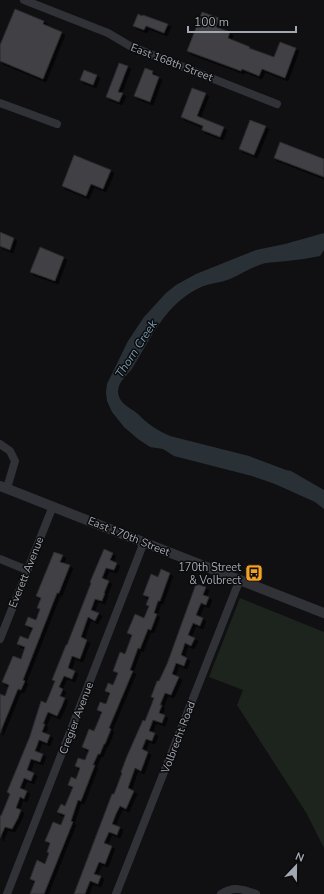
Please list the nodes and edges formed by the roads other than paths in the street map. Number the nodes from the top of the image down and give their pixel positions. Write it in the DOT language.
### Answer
graph roads {
  1 [pos="24,0"];
  2 [pos="0,103"];
  3 [pos="277,104"];
  4 [pos="56,124"];
  5 [pos="0,444"];
  6 [pos="4,487"];
  7 [pos="53,506"];
  8 [pos="144,542"];
  9 [pos="0,559"];
  10 [pos="27,570"];
  11 [pos="240,579"];
  12 [pos="324,613"];
  13 [pos="0,639"];
  14 [pos="7,894"];
  15 [pos="116,894"];
  16 [pos="221,894"];
  17 [pos="256,894"];
  1 -- 3 [label="street, East 168th Street"];
  2 -- 4 [label="street"];
  5 -- 6 [label="street"];
  6 -- 7 [label="street, East 170th Street"];
  7 -- 8 [label="street, East 170th Street"];
  7 -- 10 [label="street, Everett Avenue"];
  8 -- 11 [label="street, East 170th Street"];
  8 -- 14 [label="street, Cregier Avenue"];
  9 -- 10 [label="street"];
  10 -- 13 [label="street, Everett Avenue"];
  11 -- 12 [label="street, East 170th Street"];
  11 -- 15 [label="street, Volbrecht Road"];
  16 -- 17 [label="street"];
}
